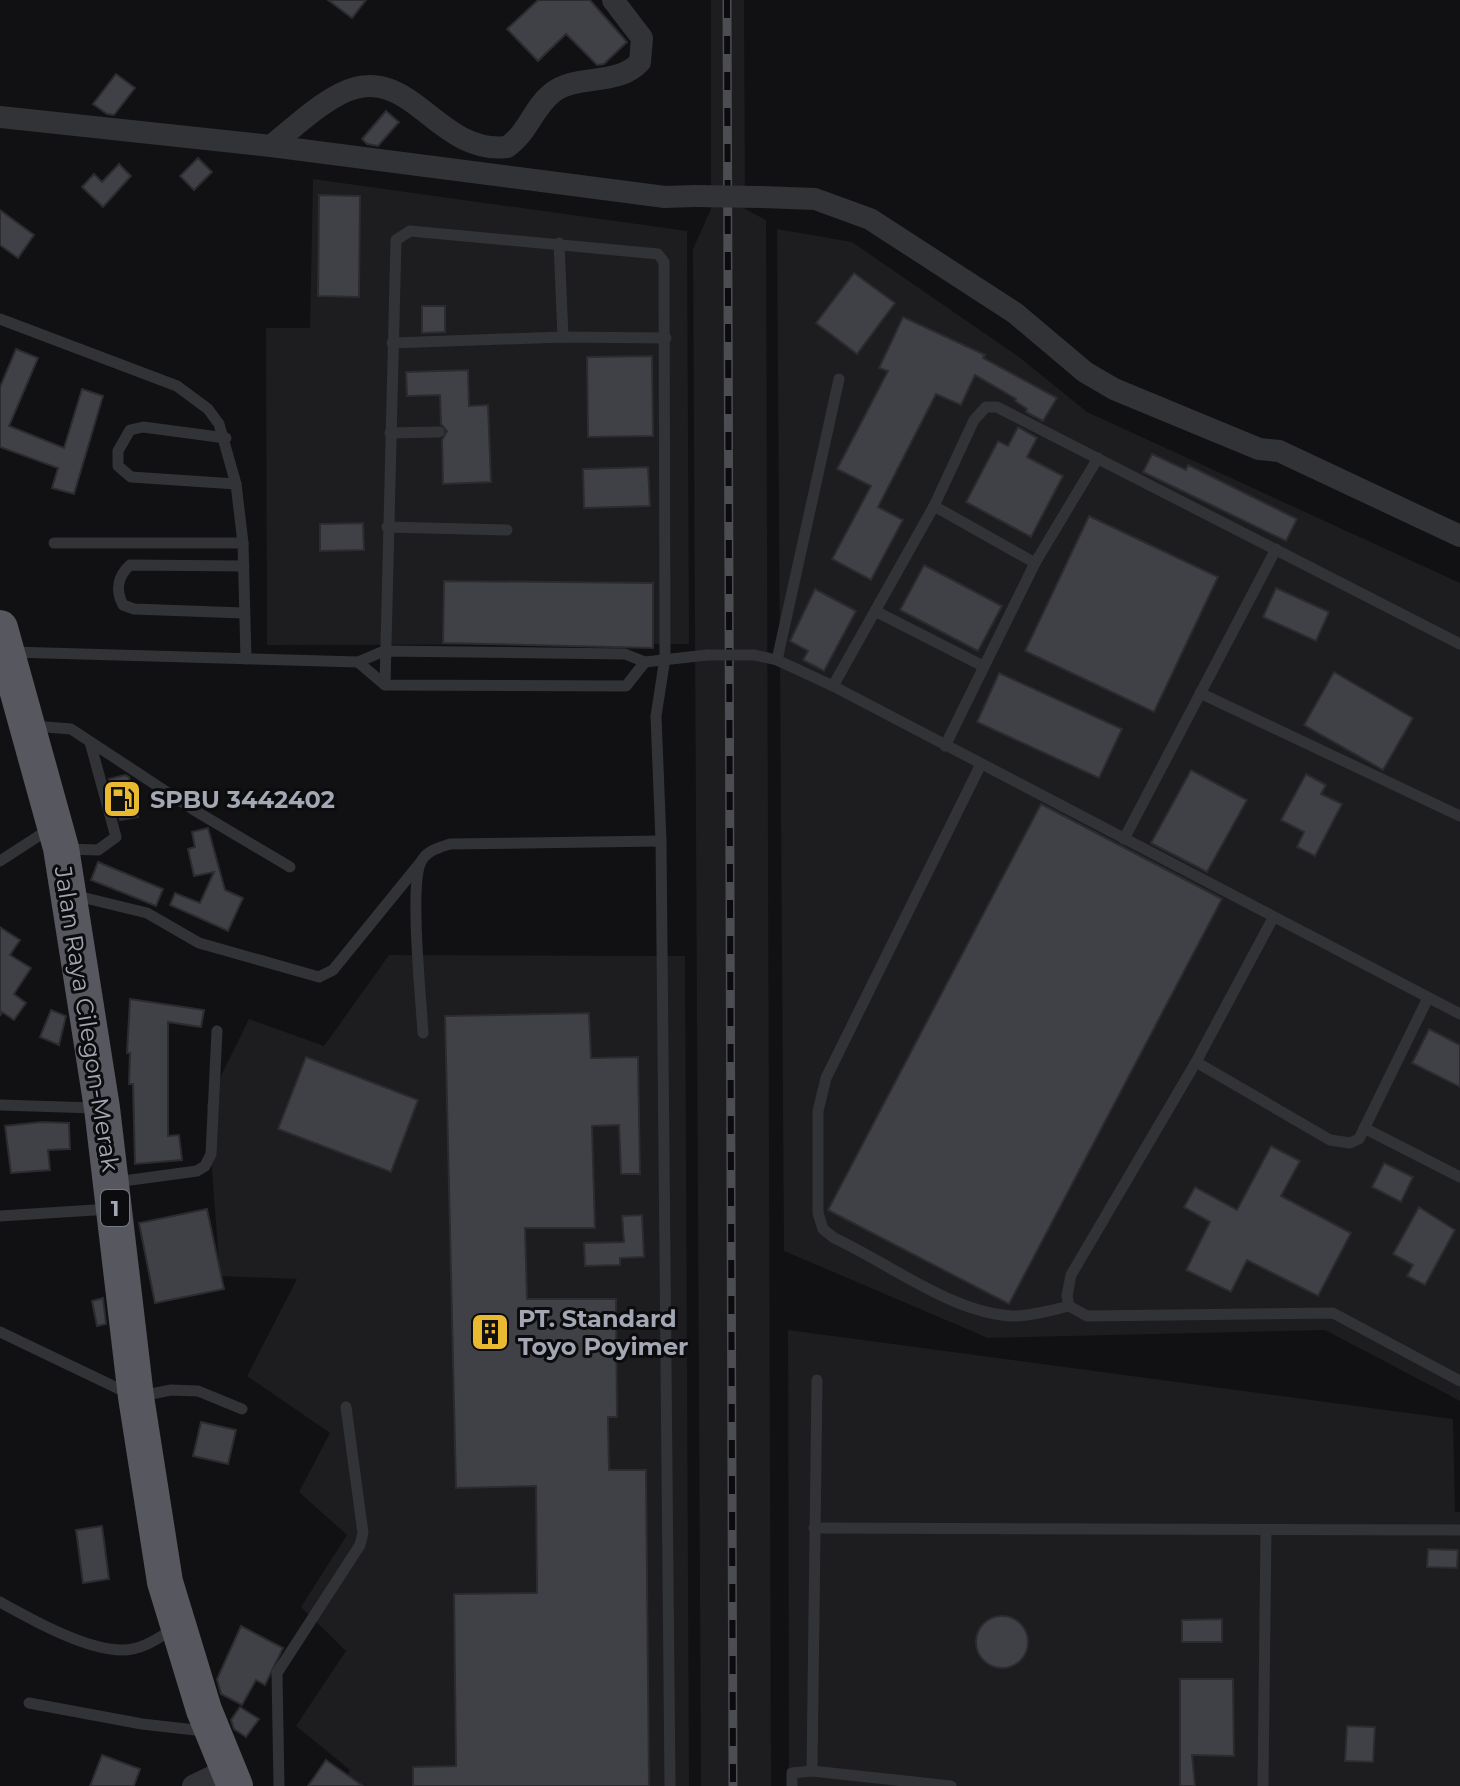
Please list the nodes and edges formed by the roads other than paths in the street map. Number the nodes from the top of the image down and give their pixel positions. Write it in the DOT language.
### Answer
graph roads {
  1 [pos="613,0"];
  2 [pos="0,117"];
  3 [pos="271,146"];
  4 [pos="559,243"];
  5 [pos="0,319"];
  6 [pos="563,337"];
  7 [pos="666,338"];
  8 [pos="392,343"];
  9 [pos="839,379"];
  10 [pos="439,432"];
  11 [pos="390,433"];
  12 [pos="226,438"];
  13 [pos="1259,449"];
  14 [pos="1098,458"];
  15 [pos="236,484"];
  16 [pos="934,506"];
  17 [pos="387,527"];
  18 [pos="507,530"];
  19 [pos="1460,536"];
  20 [pos="54,543"];
  21 [pos="243,543"];
  22 [pos="1276,549"];
  23 [pos="1460,552"];
  24 [pos="1035,563"];
  25 [pos="244,566"];
  26 [pos="875,611"];
  27 [pos="243,613"];
  28 [pos="1460,644"];
  29 [pos="384,651"];
  30 [pos="665,658"];
  31 [pos="246,659"];
  32 [pos="777,660"];
  33 [pos="4,662"];
  34 [pos="358,662"];
  35 [pos="645,662"];
  36 [pos="983,666"];
  37 [pos="385,685"];
  38 [pos="833,686"];
  39 [pos="1200,693"];
  40 [pos="29,726"];
  41 [pos="90,742"];
  42 [pos="945,746"];
  43 [pos="981,764"];
  44 [pos="1460,816"];
  45 [pos="58,837"];
  46 [pos="1124,839"];
  47 [pos="661,841"];
  48 [pos="0,861"];
  49 [pos="420,863"];
  50 [pos="290,867"];
  51 [pos="69,895"];
  52 [pos="1273,918"];
  53 [pos="1428,998"];
  54 [pos="1460,1014"];
  55 [pos="217,1031"];
  56 [pos="423,1033"];
  57 [pos="1196,1062"];
  58 [pos="0,1105"];
  59 [pos="102,1108"];
  60 [pos="1364,1128"];
  61 [pos="1460,1177"];
  62 [pos="113,1196"];
  63 [pos="0,1216"];
  64 [pos="1069,1306"];
  65 [pos="0,1332"];
  66 [pos="817,1380"];
  67 [pos="1460,1381"];
  68 [pos="136,1397"];
  69 [pos="346,1407"];
  70 [pos="242,1409"];
  71 [pos="814,1528"];
  72 [pos="1266,1530"];
  73 [pos="1460,1530"];
  74 [pos="0,1602"];
  75 [pos="177,1627"];
  76 [pos="29,1703"];
  77 [pos="213,1732"];
  78 [pos="812,1771"];
  79 [pos="232,1777"];
  80 [pos="193,1786"];
  81 [pos="279,1786"];
  82 [pos="670,1786"];
  83 [pos="792,1786"];
  84 [pos="951,1786"];
  85 [pos="1263,1786"];
  1 -- 3 [label="street"];
  2 -- 3 [label="street"];
  3 -- 13 [label="street, bridge"];
  4 -- 6 [label="lane"];
  4 -- 7 [label="lane"];
  4 -- 8 [label="lane"];
  5 -- 12 [label="lane"];
  6 -- 7 [label="lane"];
  6 -- 8 [label="lane"];
  7 -- 30 [label="lane"];
  8 -- 11 [label="lane"];
  9 -- 32 [label="lane"];
  10 -- 11 [label="lane"];
  11 -- 17 [label="lane"];
  12 -- 15 [label="lane"];
  12 -- 15 [label="lane"];
  13 -- 19 [label="street"];
  13 -- 23 [label="street"];
  14 -- 16 [label="lane"];
  14 -- 22 [label="lane"];
  14 -- 24 [label="lane"];
  15 -- 21 [label="lane"];
  16 -- 24 [label="lane"];
  16 -- 26 [label="lane"];
  17 -- 18 [label="lane"];
  17 -- 29 [label="lane"];
  20 -- 21 [label="lane"];
  21 -- 25 [label="lane"];
  22 -- 28 [label="lane"];
  22 -- 39 [label="lane"];
  24 -- 36 [label="lane"];
  25 -- 27 [label="lane"];
  25 -- 27 [label="lane"];
  26 -- 36 [label="lane"];
  26 -- 38 [label="lane"];
  27 -- 31 [label="lane"];
  29 -- 34 [label="lane"];
  29 -- 35 [label="lane"];
  29 -- 37 [label="lane"];
  30 -- 32 [label="lane, bridge"];
  30 -- 35 [label="lane"];
  30 -- 47 [label="lane"];
  31 -- 33 [label="lane"];
  31 -- 34 [label="lane"];
  32 -- 38 [label="lane"];
  33 -- 40 [label="highway, Jalan Raya Cilegon-Merak / 1"];
  34 -- 37 [label="lane"];
  35 -- 37 [label="lane"];
  36 -- 42 [label="lane"];
  38 -- 42 [label="lane"];
  39 -- 44 [label="lane"];
  39 -- 46 [label="lane"];
  40 -- 41 [label="lane"];
  40 -- 45 [label="highway, Jalan Raya Cilegon-Merak / 1"];
  41 -- 45 [label="lane"];
  41 -- 50 [label="lane"];
  42 -- 43 [label="lane"];
  43 -- 46 [label="lane"];
  43 -- 64 [label="lane"];
  45 -- 48 [label="lane"];
  45 -- 51 [label="highway, Jalan Raya Cilegon-Merak / 1"];
  46 -- 52 [label="lane"];
  47 -- 49 [label="lane"];
  47 -- 82 [label="lane"];
  49 -- 51 [label="lane"];
  49 -- 56 [label="lane"];
  51 -- 59 [label="highway, Jalan Raya Cilegon-Merak / 1"];
  52 -- 53 [label="lane"];
  52 -- 57 [label="lane"];
  53 -- 54 [label="lane"];
  53 -- 60 [label="lane"];
  55 -- 62 [label="lane"];
  57 -- 60 [label="lane"];
  57 -- 64 [label="lane"];
  58 -- 59 [label="lane"];
  59 -- 62 [label="highway, Jalan Raya Cilegon-Merak / 1"];
  60 -- 61 [label="lane"];
  62 -- 63 [label="lane"];
  62 -- 68 [label="highway, Jalan Raya Cilegon-Merak / 1"];
  64 -- 67 [label="lane"];
  65 -- 68 [label="lane"];
  66 -- 71 [label="lane"];
  68 -- 70 [label="lane"];
  68 -- 75 [label="highway, Jalan Raya Cilegon-Merak / 1"];
  69 -- 81 [label="lane"];
  71 -- 72 [label="lane"];
  71 -- 78 [label="lane"];
  72 -- 73 [label="lane"];
  72 -- 85 [label="lane"];
  74 -- 75 [label="lane"];
  75 -- 77 [label="highway, Jalan Raya Cilegon-Merak / 1"];
  76 -- 77 [label="lane"];
  77 -- 79 [label="highway, Jalan Raya Cilegon-Merak / 1"];
  78 -- 83 [label="lane"];
  78 -- 84 [label="lane"];
  79 -- 80 [label="street"];
}
